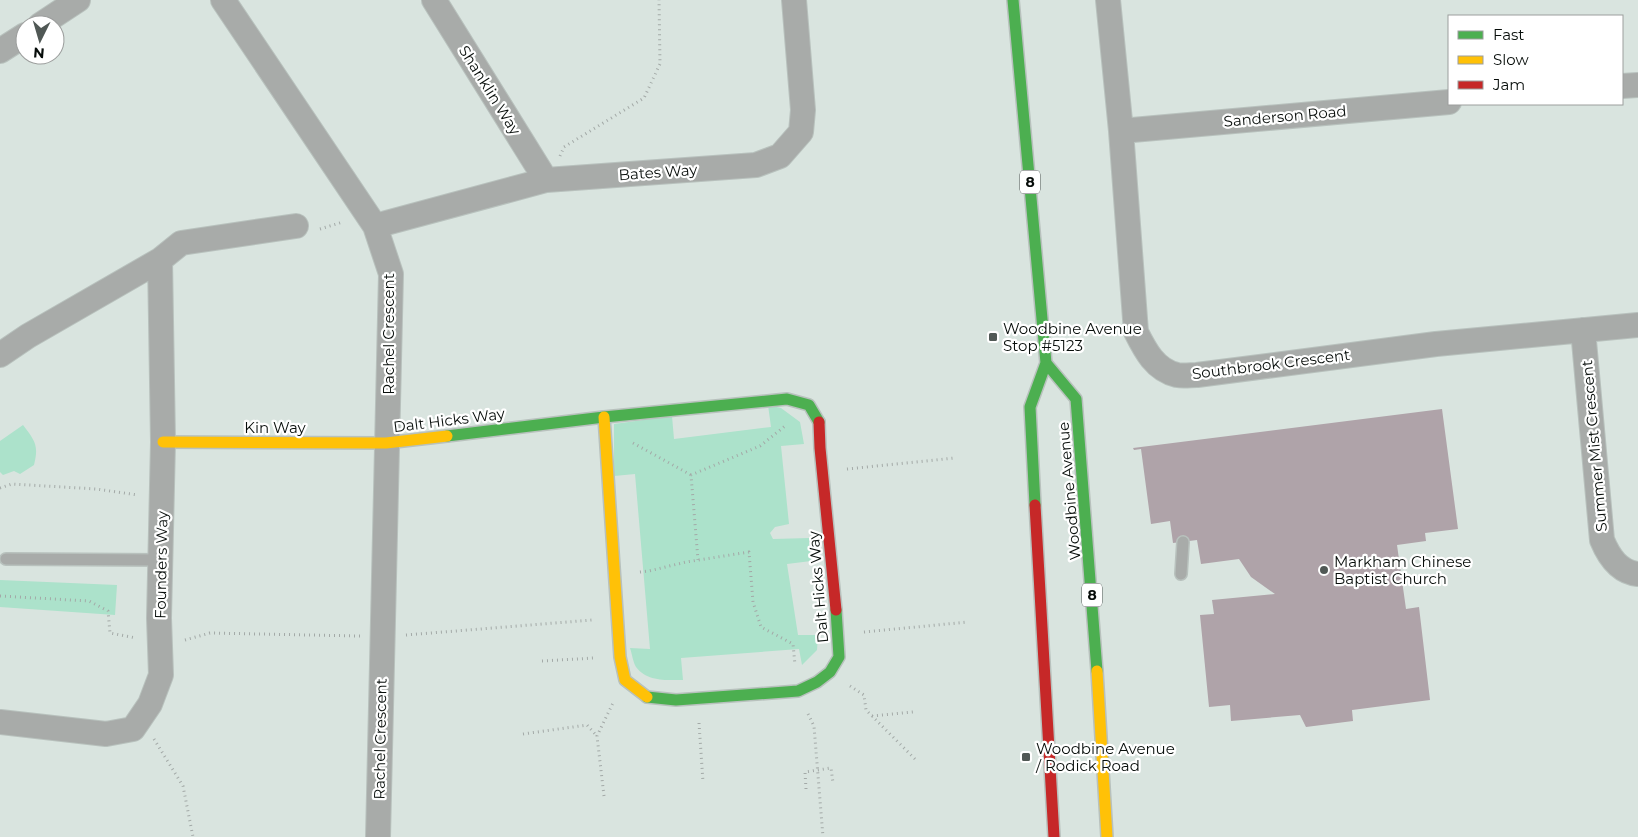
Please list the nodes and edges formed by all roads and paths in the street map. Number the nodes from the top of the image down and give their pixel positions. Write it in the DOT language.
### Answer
graph roads {
  1 [pos="78,0"];
  2 [pos="224,0"];
  3 [pos="434,0"];
  4 [pos="659,0"];
  5 [pos="794,0"];
  6 [pos="1013,0"];
  7 [pos="1108,0"];
  8 [pos="55,15"];
  9 [pos="15,42"];
  10 [pos="0,52"];
  11 [pos="1638,85"];
  12 [pos="1623,86"];
  13 [pos="1448,102"];
  14 [pos="1121,131"];
  15 [pos="546,180"];
  16 [pos="371,221"];
  17 [pos="296,226"];
  18 [pos="160,260"];
  19 [pos="1638,325"];
  20 [pos="1583,330"];
  21 [pos="0,356"];
  22 [pos="1046,363"];
  23 [pos="809,405"];
  24 [pos="604,422"];
  25 [pos="163,442"];
  26 [pos="386,443"];
  27 [pos="956,458"];
  28 [pos="822,471"];
  29 [pos="691,475"];
  30 [pos="0,488"];
  31 [pos="162,498"];
  32 [pos="1184,542"];
  33 [pos="6,559"];
  34 [pos="161,560"];
  35 [pos="698,560"];
  36 [pos="614,574"];
  37 [pos="1181,574"];
  38 [pos="1638,574"];
  39 [pos="0,596"];
  40 [pos="617,618"];
  41 [pos="968,622"];
  42 [pos="838,635"];
  43 [pos="382,637"];
  44 [pos="160,642"];
  45 [pos="620,657"];
  46 [pos="542,661"];
  47 [pos="830,672"];
  48 [pos="625,680"];
  49 [pos="798,691"];
  50 [pos="698,698"];
  51 [pos="913,712"];
  52 [pos="872,716"];
  53 [pos="141,719"];
  54 [pos="0,722"];
  55 [pos="523,734"];
  56 [pos="597,736"];
  57 [pos="917,761"];
  58 [pos="817,770"];
  59 [pos="703,782"];
  60 [pos="832,783"];
  61 [pos="806,789"];
  62 [pos="604,796"];
  63 [pos="193,837"];
  64 [pos="378,837"];
  65 [pos="823,837"];
  66 [pos="1054,837"];
  67 [pos="1107,837"];
  1 -- 8 [label="street"];
  2 -- 16 [label="street, Rachel Crescent"];
  3 -- 15 [label="street, Shanklin Way"];
  4 -- 15 [label="path"];
  5 -- 15 [label="street, Bates Way"];
  6 -- 22 [label="street, 8"];
  7 -- 14 [label="street, Southbrook Crescent"];
  9 -- 10 [label="street"];
  11 -- 12 [label="street"];
  13 -- 14 [label="street, Sanderson Road"];
  14 -- 20 [label="street, Southbrook Crescent"];
  15 -- 16 [label="street, Bates Way"];
  16 -- 17 [label="path"];
  16 -- 26 [label="street, Rachel Crescent"];
  17 -- 18 [label="street"];
  18 -- 21 [label="street"];
  18 -- 25 [label="street, Founders Way"];
  19 -- 20 [label="street, Southbrook Crescent"];
  20 -- 38 [label="street, Summer Mist Crescent"];
  22 -- 66 [label="street, 8"];
  22 -- 67 [label="street, Woodbine Avenue / 8"];
  23 -- 24 [label="street, Dalt Hicks Way"];
  23 -- 28 [label="street, Dalt Hicks Way"];
  23 -- 29 [label="path"];
  24 -- 26 [label="street, Dalt Hicks Way"];
  24 -- 29 [label="path"];
  24 -- 36 [label="street"];
  25 -- 26 [label="street, Kin Way"];
  25 -- 31 [label="street, Founders Way"];
  26 -- 43 [label="street, Rachel Crescent"];
  27 -- 28 [label="path"];
  28 -- 42 [label="street, Dalt Hicks Way"];
  29 -- 35 [label="path"];
  30 -- 31 [label="path"];
  31 -- 34 [label="street, Founders Way"];
  32 -- 37 [label="lane"];
  33 -- 34 [label="lane"];
  34 -- 44 [label="street, Founders Way"];
  35 -- 36 [label="path"];
  35 -- 49 [label="path"];
  36 -- 40 [label="street"];
  39 -- 44 [label="path"];
  40 -- 43 [label="path"];
  40 -- 45 [label="street"];
  41 -- 42 [label="path"];
  42 -- 47 [label="street, Dalt Hicks Way"];
  43 -- 44 [label="path"];
  43 -- 64 [label="street, Rachel Crescent"];
  44 -- 53 [label="street, Founders Way"];
  45 -- 46 [label="path"];
  45 -- 48 [label="street"];
  47 -- 49 [label="street"];
  47 -- 52 [label="path"];
  48 -- 50 [label="street"];
  48 -- 56 [label="path"];
  49 -- 50 [label="street"];
  49 -- 58 [label="path"];
  50 -- 59 [label="path"];
  51 -- 52 [label="path"];
  52 -- 57 [label="path"];
  53 -- 54 [label="street"];
  53 -- 63 [label="path"];
  55 -- 56 [label="path"];
  56 -- 62 [label="path"];
  58 -- 60 [label="path"];
  58 -- 61 [label="path"];
  58 -- 65 [label="path"];
}
